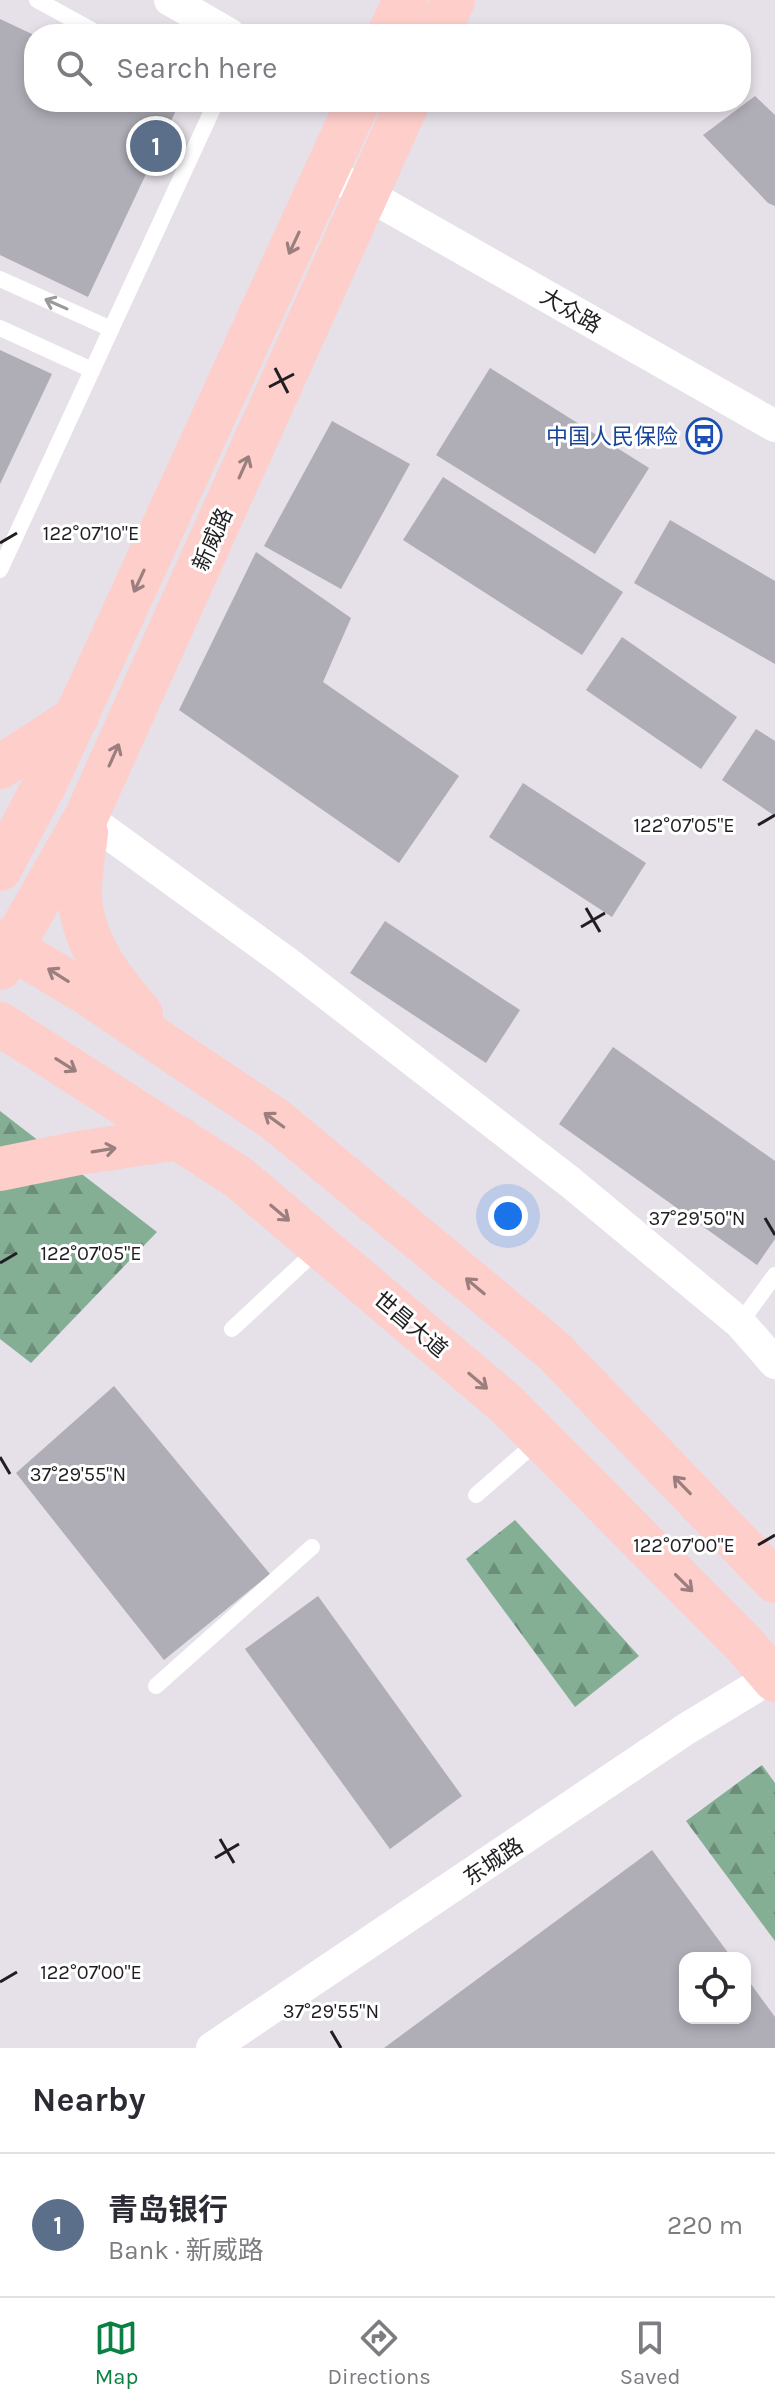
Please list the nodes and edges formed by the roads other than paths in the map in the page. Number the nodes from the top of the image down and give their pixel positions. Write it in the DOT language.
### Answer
graph roads {
  1 [pos="37,0"];
  2 [pos="170,0"];
  3 [pos="405,0"];
  4 [pos="453,0"];
  5 [pos="81,24"];
  6 [pos="212,24"];
  7 [pos="394,24"];
  8 [pos="442,24"];
  9 [pos="211,112"];
  10 [pos="353,112"];
  11 [pos="404,113"];
  12 [pos="327,172"];
  13 [pos="368,194"];
  14 [pos="0,279"];
  15 [pos="0,328"];
  16 [pos="111,329"];
  17 [pos="92,370"];
  18 [pos="775,426"];
  19 [pos="0,570"];
  20 [pos="77,717"];
  21 [pos="0,770"];
  22 [pos="41,793"];
  23 [pos="86,817"];
  24 [pos="0,869"];
  25 [pos="4,952"];
  26 [pos="0,1024"];
  27 [pos="173,1053"];
  28 [pos="179,1138"];
  29 [pos="0,1169"];
  30 [pos="320,1246"];
  31 [pos="775,1275"];
  32 [pos="740,1323"];
  33 [pos="232,1329"];
  34 [pos="775,1363"];
  35 [pos="541,1439"];
  36 [pos="476,1495"];
  37 [pos="312,1547"];
  38 [pos="775,1581"];
  39 [pos="774,1677"];
  40 [pos="156,1686"];
  41 [pos="212,2048"];
  1 -- 5 [label="lane"];
  2 -- 6 [label="street"];
  3 -- 7 [label="main road"];
  4 -- 8 [label="main road"];
  9 -- 16 [label="lane"];
  10 -- 12 [label="main road"];
  11 -- 13 [label="main road, 新威路"];
  12 -- 13 [label="street, 大众路"];
  12 -- 20 [label="main road, one-way"];
  13 -- 18 [label="street, 大众路"];
  23 -- 13 [label="main road, 新威路, one-way"];
  16 -- 14 [label="lane, one-way"];
  15 -- 17 [label="lane"];
  16 -- 17 [label="lane"];
  17 -- 19 [label="lane"];
  20 -- 21 [label="main road"];
  20 -- 22 [label="main road"];
  21 -- 22 [label="street"];
  22 -- 24 [label="main road"];
  23 -- 25 [label="main road, 新威路"];
  23 -- 27 [label="main road"];
  23 -- 32 [label="street"];
  27 -- 25 [label="main road, one-way"];
  26 -- 28 [label="main road, 世昌大道, one-way"];
  38 -- 27 [label="main road, one-way"];
  29 -- 28 [label="main road, one-way"];
  28 -- 30 [label="main road, 世昌大道, one-way"];
  30 -- 33 [label="lane"];
  30 -- 35 [label="main road, 世昌大道, one-way"];
  31 -- 32 [label="lane"];
  32 -- 34 [label="street"];
  35 -- 36 [label="lane"];
  35 -- 39 [label="main road, 世昌大道, one-way"];
  37 -- 40 [label="lane"];
  39 -- 41 [label="street, 东城路"];
}
